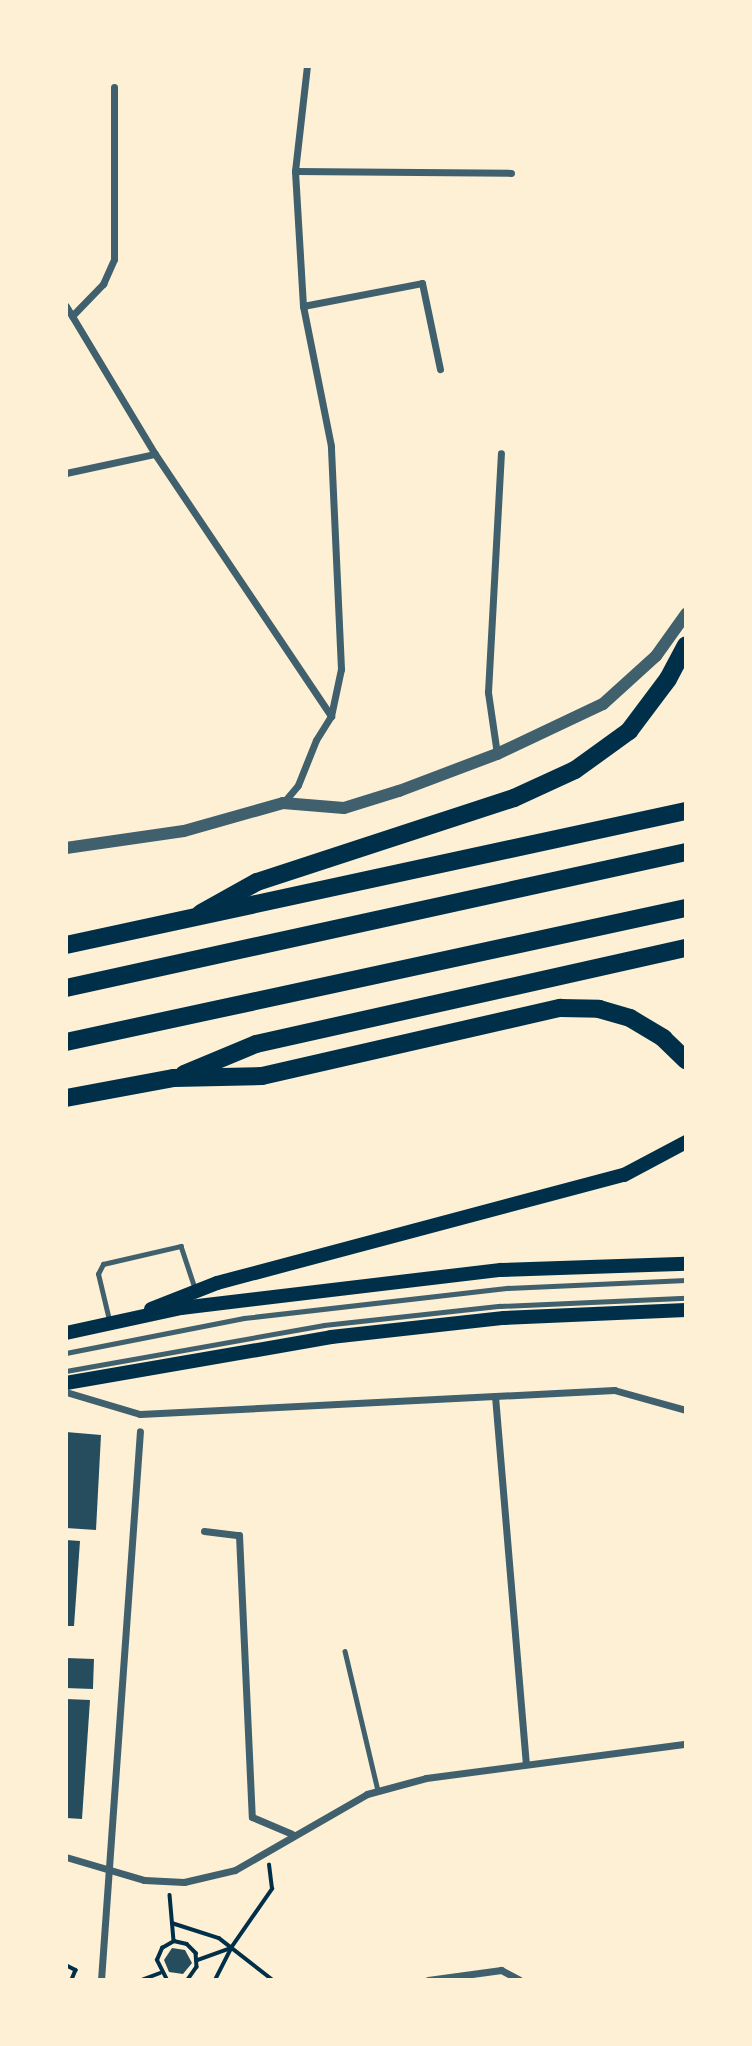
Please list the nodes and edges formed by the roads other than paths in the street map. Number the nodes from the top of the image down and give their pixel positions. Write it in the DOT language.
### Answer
graph roads {
  1 [pos="307,66"];
  2 [pos="114,87"];
  3 [pos="295,171"];
  4 [pos="511,173"];
  5 [pos="66,306"];
  6 [pos="303,306"];
  7 [pos="72,316"];
  8 [pos="440,369"];
  9 [pos="501,453"];
  10 [pos="155,454"];
  11 [pos="66,473"];
  12 [pos="685,614"];
  13 [pos="685,645"];
  14 [pos="331,716"];
  15 [pos="497,754"];
  16 [pos="283,803"];
  17 [pos="685,811"];
  18 [pos="66,848"];
  19 [pos="685,852"];
  20 [pos="685,908"];
  21 [pos="192,919"];
  22 [pos="66,945"];
  23 [pos="685,948"];
  24 [pos="66,988"];
  25 [pos="66,1042"];
  26 [pos="685,1060"];
  27 [pos="174,1078"];
  28 [pos="66,1098"];
  29 [pos="685,1142"];
  30 [pos="685,1264"];
  31 [pos="685,1280"];
  32 [pos="195,1290"];
  33 [pos="685,1298"];
  34 [pos="685,1310"];
  35 [pos="132,1319"];
  36 [pos="110,1324"];
  37 [pos="66,1333"];
  38 [pos="66,1353"];
  39 [pos="66,1371"];
  40 [pos="66,1383"];
  41 [pos="66,1392"];
  42 [pos="495,1396"];
  43 [pos="685,1410"];
  44 [pos="140,1431"];
  45 [pos="204,1531"];
  46 [pos="345,1651"];
  47 [pos="685,1744"];
  48 [pos="526,1763"];
  49 [pos="377,1791"];
  50 [pos="292,1834"];
  51 [pos="66,1857"];
  52 [pos="108,1871"];
  53 [pos="101,1979"];
  54 [pos="432,1979"];
  55 [pos="520,1979"];
  1 -- 3 [label="street"];
  2 -- 7 [label="street"];
  3 -- 4 [label="street"];
  3 -- 6 [label="street"];
  5 -- 7 [label="street"];
  6 -- 8 [label="street"];
  6 -- 14 [label="street"];
  7 -- 10 [label="street"];
  9 -- 15 [label="street"];
  10 -- 11 [label="street"];
  10 -- 14 [label="street"];
  12 -- 15 [label="street"];
  13 -- 21 [label="highway"];
  14 -- 16 [label="street"];
  15 -- 16 [label="street"];
  16 -- 18 [label="street"];
  17 -- 21 [label="highway"];
  19 -- 24 [label="highway"];
  20 -- 25 [label="highway"];
  21 -- 22 [label="highway"];
  23 -- 27 [label="highway"];
  26 -- 27 [label="highway"];
  27 -- 28 [label="highway"];
  29 -- 32 [label="main road"];
  30 -- 35 [label="main road"];
  31 -- 38 [label="lane"];
  32 -- 35 [label="main road"];
  32 -- 36 [label="lane"];
  33 -- 39 [label="lane"];
  34 -- 40 [label="main road"];
  35 -- 36 [label="main road"];
  36 -- 37 [label="main road"];
  41 -- 42 [label="street"];
  42 -- 43 [label="street"];
  42 -- 48 [label="street"];
  44 -- 52 [label="street"];
  45 -- 50 [label="street"];
  46 -- 49 [label="lane"];
  47 -- 48 [label="street"];
  48 -- 49 [label="street"];
  49 -- 50 [label="street"];
  50 -- 52 [label="street"];
  51 -- 52 [label="street"];
  52 -- 53 [label="street"];
  54 -- 55 [label="street"];
}
